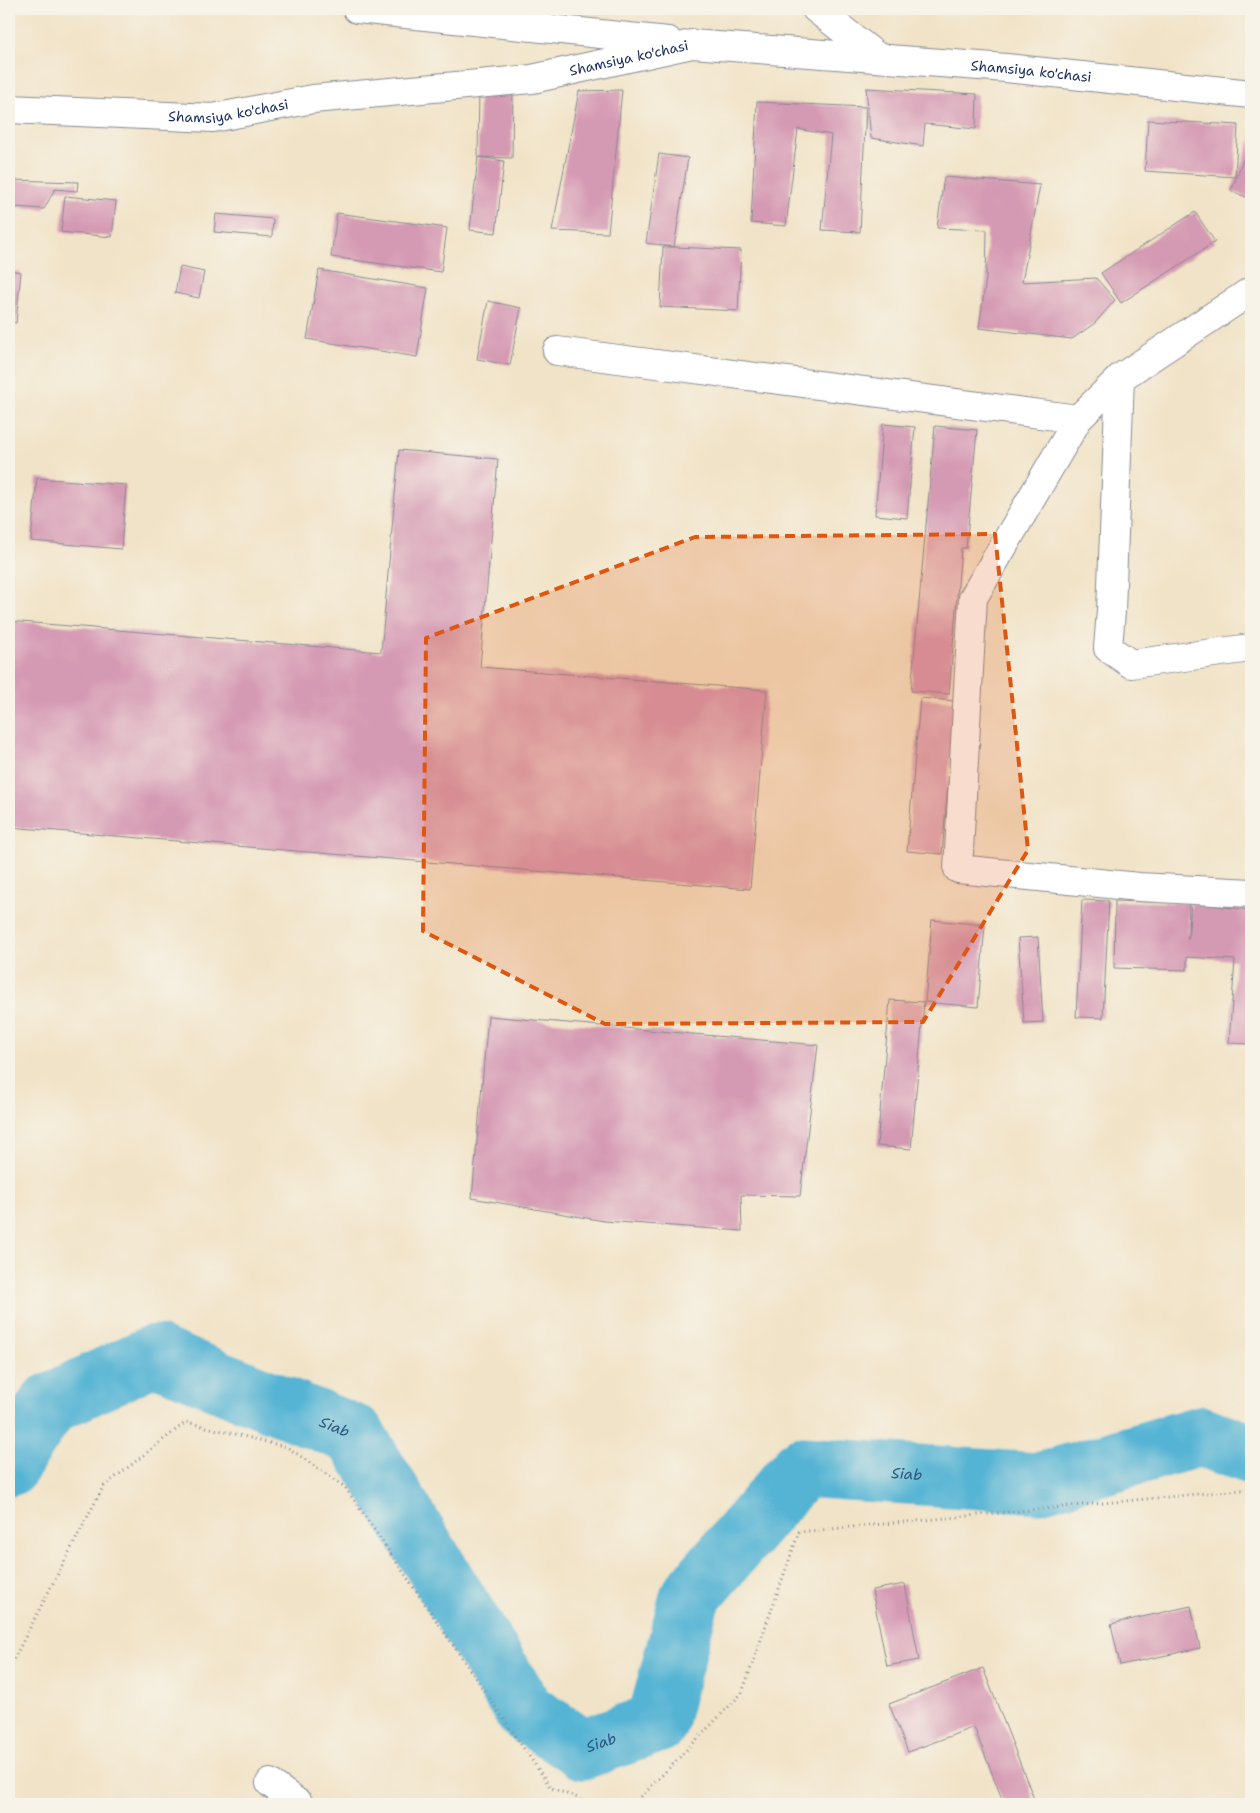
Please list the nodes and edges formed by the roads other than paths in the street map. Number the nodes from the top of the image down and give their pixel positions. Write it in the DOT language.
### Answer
graph roads {
  1 [pos="357,9"];
  2 [pos="816,9"];
  3 [pos="692,44"];
  4 [pos="879,58"];
  5 [pos="1251,94"];
  6 [pos="9,109"];
  7 [pos="1251,291"];
  8 [pos="557,351"];
  9 [pos="1120,378"];
  10 [pos="1078,419"];
  11 [pos="1251,648"];
  12 [pos="1251,893"];
  13 [pos="270,1783"];
  14 [pos="299,1804"];
  1 -- 3 [label="street"];
  2 -- 4 [label="street"];
  3 -- 4 [label="street, Shamsiya ko'chasi"];
  3 -- 6 [label="street, Shamsiya ko'chasi"];
  4 -- 5 [label="street, Shamsiya ko'chasi"];
  7 -- 9 [label="street"];
  8 -- 10 [label="street"];
  9 -- 10 [label="street"];
  9 -- 11 [label="street"];
  10 -- 12 [label="street"];
  13 -- 14 [label="street"];
}
